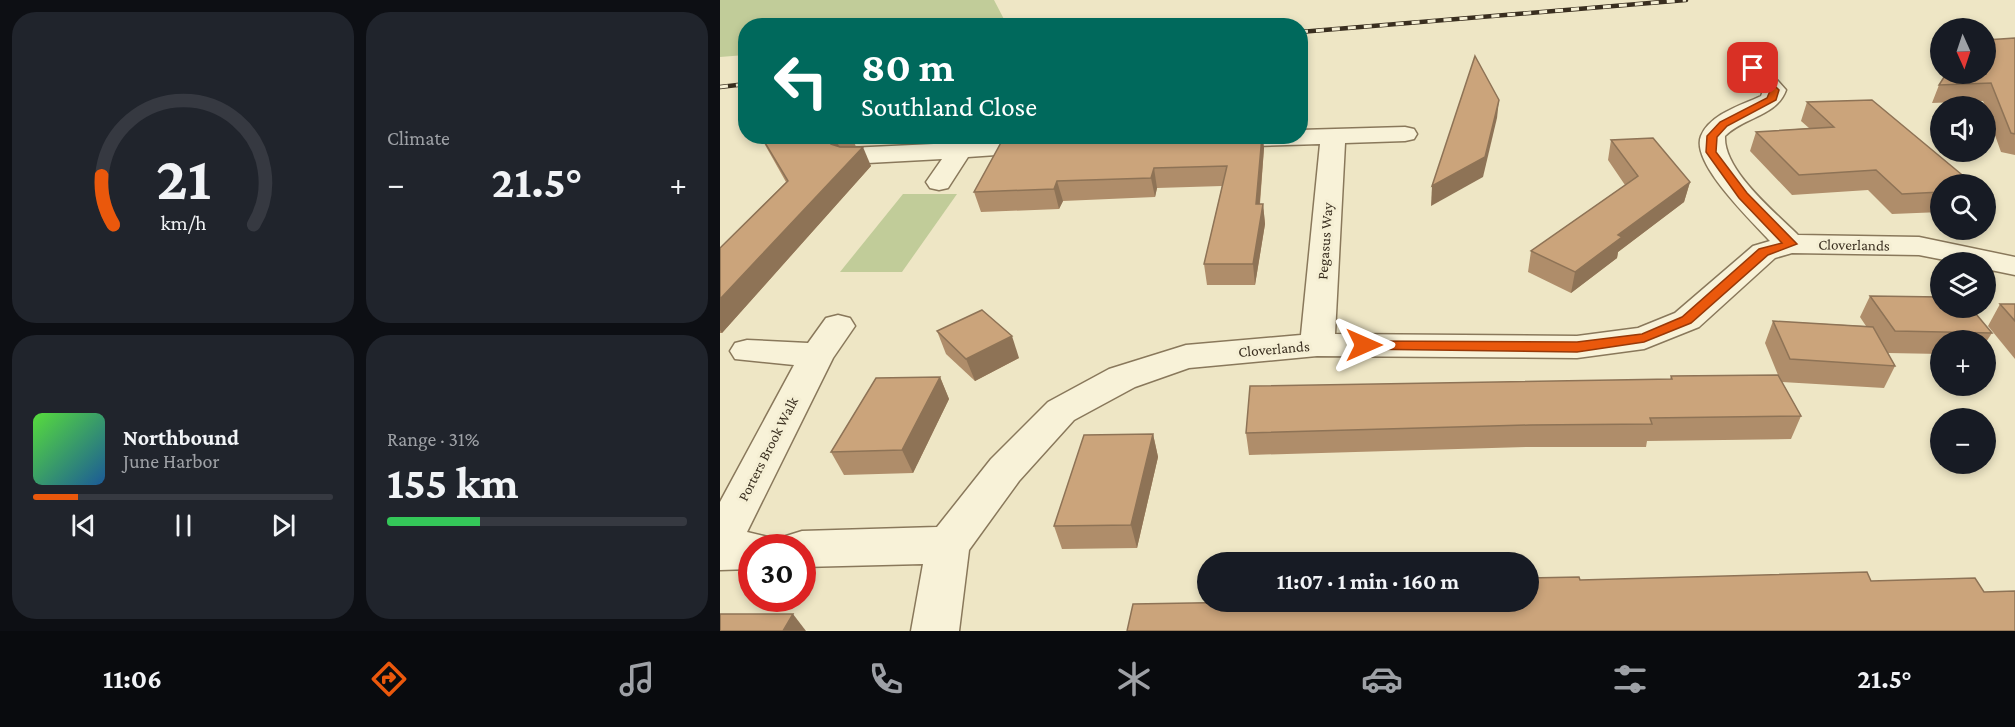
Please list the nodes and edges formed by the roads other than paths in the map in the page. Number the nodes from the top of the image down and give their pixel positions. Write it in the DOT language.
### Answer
graph roads {
  1 [pos="1753,68"];
  2 [pos="1405,134"];
  3 [pos="1333,137"];
  4 [pos="1308,138"];
  5 [pos="1067,145"];
  6 [pos="960,151"];
  7 [pos="849,156"];
  8 [pos="939,183"];
  9 [pos="1790,244"];
  10 [pos="2015,266"];
  11 [pos="1317,345"];
  12 [pos="747,351"];
  13 [pos="720,543"];
  14 [pos="948,545"];
  15 [pos="816,549"];
  16 [pos="738,550"];
  17 [pos="720,551"];
  18 [pos="935,631"];
  1 -- 9 [label="street"];
  2 -- 3 [label="street"];
  3 -- 4 [label="street"];
  3 -- 11 [label="street, Pegasus Way"];
  5 -- 6 [label="street"];
  6 -- 7 [label="street"];
  6 -- 8 [label="street"];
  9 -- 10 [label="street, Cloverlands"];
  9 -- 11 [label="street, Cloverlands"];
  11 -- 14 [label="street, Cloverlands"];
  12 -- 13 [label="street, Porters Brook Walk"];
  14 -- 15 [label="street"];
  14 -- 18 [label="street, Cloverlands"];
  16 -- 17 [label="street"];
}
